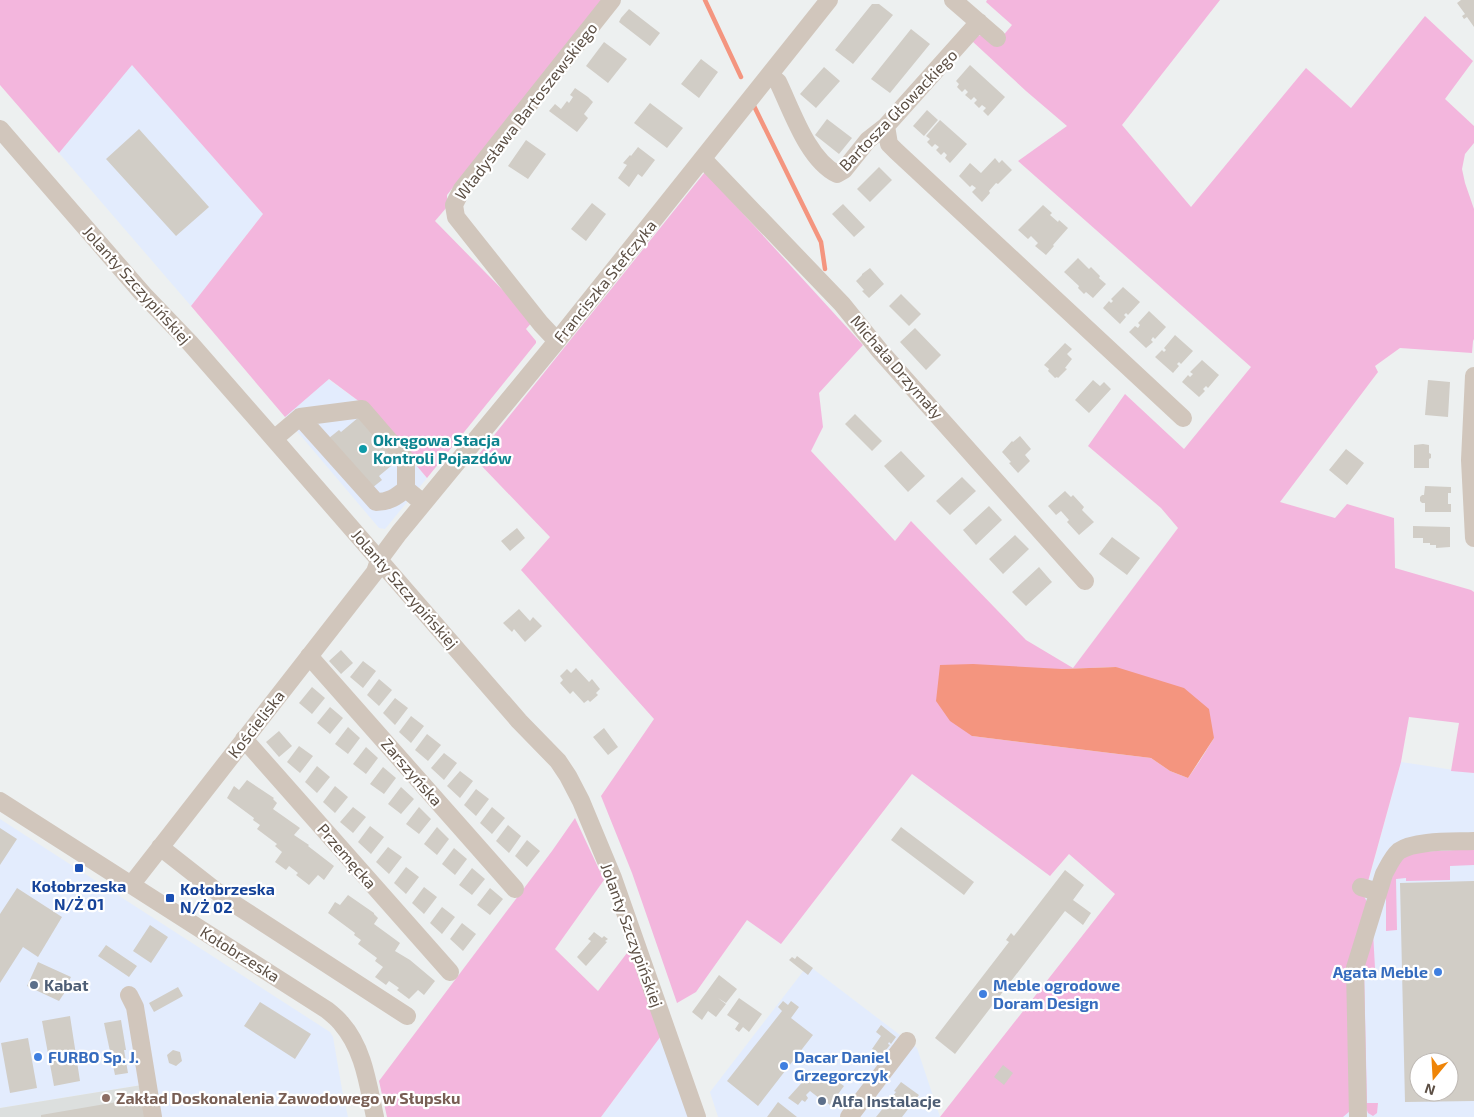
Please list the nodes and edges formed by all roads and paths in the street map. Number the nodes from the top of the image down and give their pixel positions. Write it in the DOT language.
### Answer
graph roads {
  1 [pos="612,0"];
  2 [pos="829,0"];
  3 [pos="953,0"];
  4 [pos="980,22"];
  5 [pos="997,38"];
  6 [pos="770,75"];
  7 [pos="886,126"];
  8 [pos="0,128"];
  9 [pos="703,159"];
  10 [pos="557,341"];
  11 [pos="1474,376"];
  12 [pos="300,417"];
  13 [pos="1183,418"];
  14 [pos="274,439"];
  15 [pos="406,489"];
  16 [pos="423,504"];
  17 [pos="1474,538"];
  18 [pos="379,560"];
  19 [pos="1085,581"];
  20 [pos="310,656"];
  21 [pos="244,739"];
  22 [pos="0,801"];
  23 [pos="1474,841"];
  24 [pos="160,847"];
  25 [pos="131,885"];
  26 [pos="1361,887"];
  27 [pos="515,889"];
  28 [pos="1378,892"];
  29 [pos="450,972"];
  30 [pos="128,996"];
  31 [pos="407,1016"];
  32 [pos="907,1041"];
  33 [pos="153,1117"];
  34 [pos="375,1117"];
  35 [pos="696,1117"];
  36 [pos="849,1117"];
  37 [pos="1358,1117"];
  1 -- 10 [label="street, Władysława Bartoszewskiego"];
  2 -- 6 [label="street, Franciszka Stefczyka"];
  3 -- 4 [label="street"];
  4 -- 5 [label="street"];
  4 -- 7 [label="street, Bartosza Głowackiego"];
  6 -- 7 [label="street, Bartosza Głowackiego"];
  6 -- 9 [label="street, Franciszka Stefczyka"];
  7 -- 13 [label="street"];
  8 -- 14 [label="street, Jolanty Szczypińskiej"];
  9 -- 10 [label="street, Franciszka Stefczyka"];
  9 -- 19 [label="street, Michała Drzymały"];
  10 -- 16 [label="street, Franciszka Stefczyka"];
  11 -- 17 [label="street"];
  12 -- 14 [label="street"];
  12 -- 15 [label="street"];
  12 -- 15 [label="street"];
  14 -- 18 [label="street, Jolanty Szczypińskiej"];
  15 -- 16 [label="street"];
  16 -- 18 [label="street, Franciszka Stefczyka"];
  18 -- 20 [label="street, Kościeliska"];
  18 -- 35 [label="street, Jolanty Szczypińskiej"];
  20 -- 21 [label="street, Kościeliska"];
  20 -- 27 [label="street, Zarszyńska"];
  21 -- 24 [label="street, Kościeliska"];
  21 -- 29 [label="street, Przemęcka"];
  22 -- 25 [label="street, Kołobrzeska"];
  23 -- 28 [label="street"];
  24 -- 25 [label="street, Kościeliska"];
  24 -- 31 [label="street"];
  25 -- 34 [label="street, Kołobrzeska"];
  26 -- 28 [label="street"];
  28 -- 37 [label="street"];
  30 -- 33 [label="street"];
  32 -- 36 [label="street"];
}
